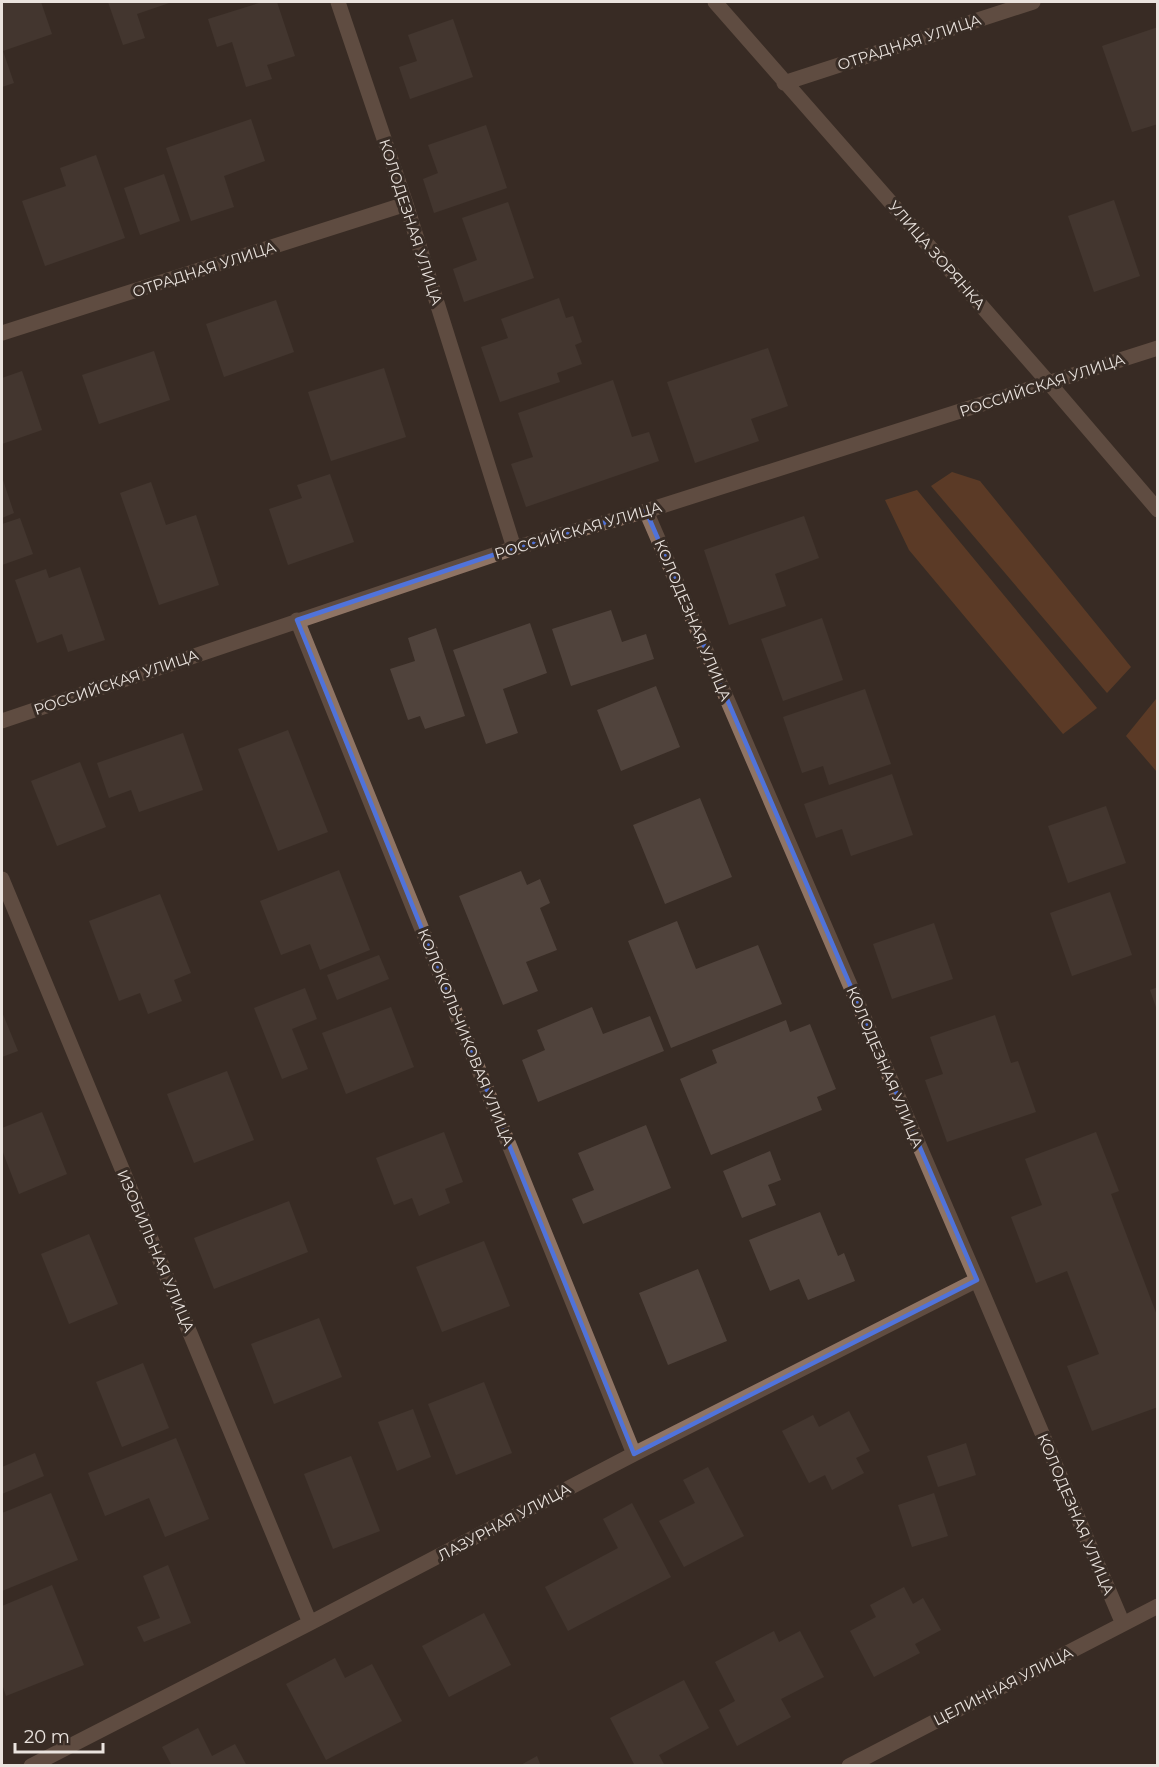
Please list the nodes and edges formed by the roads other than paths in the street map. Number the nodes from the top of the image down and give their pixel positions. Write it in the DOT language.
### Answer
graph roads {
  1 [pos="338,2"];
  2 [pos="715,2"];
  3 [pos="1033,2"];
  4 [pos="784,83"];
  5 [pos="406,204"];
  6 [pos="2,333"];
  7 [pos="1158,348"];
  8 [pos="1049,383"];
  9 [pos="1158,510"];
  10 [pos="646,511"];
  11 [pos="514,548"];
  12 [pos="297,620"];
  13 [pos="2,721"];
  14 [pos="2,879"];
  15 [pos="977,1280"];
  16 [pos="634,1454"];
  17 [pos="1158,1606"];
  18 [pos="310,1623"];
  19 [pos="1123,1624"];
  20 [pos="31,1766"];
  21 [pos="849,1766"];
  1 -- 5 [label="street, КОЛОДЕЗНАЯ УЛИЦА"];
  2 -- 4 [label="street, УЛИЦА ЗОРЯНКА"];
  3 -- 4 [label="street, ОТРАДНАЯ УЛИЦА"];
  4 -- 8 [label="street, УЛИЦА ЗОРЯНКА"];
  5 -- 6 [label="street, ОТРАДНАЯ УЛИЦА"];
  5 -- 11 [label="street, КОЛОДЕЗНАЯ УЛИЦА"];
  7 -- 8 [label="street, РОССИЙСКАЯ УЛИЦА"];
  8 -- 9 [label="street, УЛИЦА ЗОРЯНКА"];
  8 -- 10 [label="street, РОССИЙСКАЯ УЛИЦА"];
  10 -- 11 [label="street, РОССИЙСКАЯ УЛИЦА"];
  10 -- 15 [label="street, КОЛОДЕЗНАЯ УЛИЦА"];
  11 -- 12 [label="street, РОССИЙСКАЯ УЛИЦА"];
  12 -- 13 [label="street, РОССИЙСКАЯ УЛИЦА"];
  12 -- 16 [label="street, КОЛОКОЛЬЧИКОВАЯ УЛИЦА"];
  14 -- 18 [label="street, ИЗОБИЛЬНАЯ УЛИЦА"];
  15 -- 16 [label="street, ЛАЗУРНАЯ УЛИЦА"];
  15 -- 19 [label="street, КОЛОДЕЗНАЯ УЛИЦА"];
  16 -- 18 [label="street, ЛАЗУРНАЯ УЛИЦА"];
  17 -- 19 [label="street, ЦЕЛИННАЯ УЛИЦА"];
  18 -- 20 [label="street, ЛАЗУРНАЯ УЛИЦА"];
  19 -- 21 [label="street, ЦЕЛИННАЯ УЛИЦА"];
}
